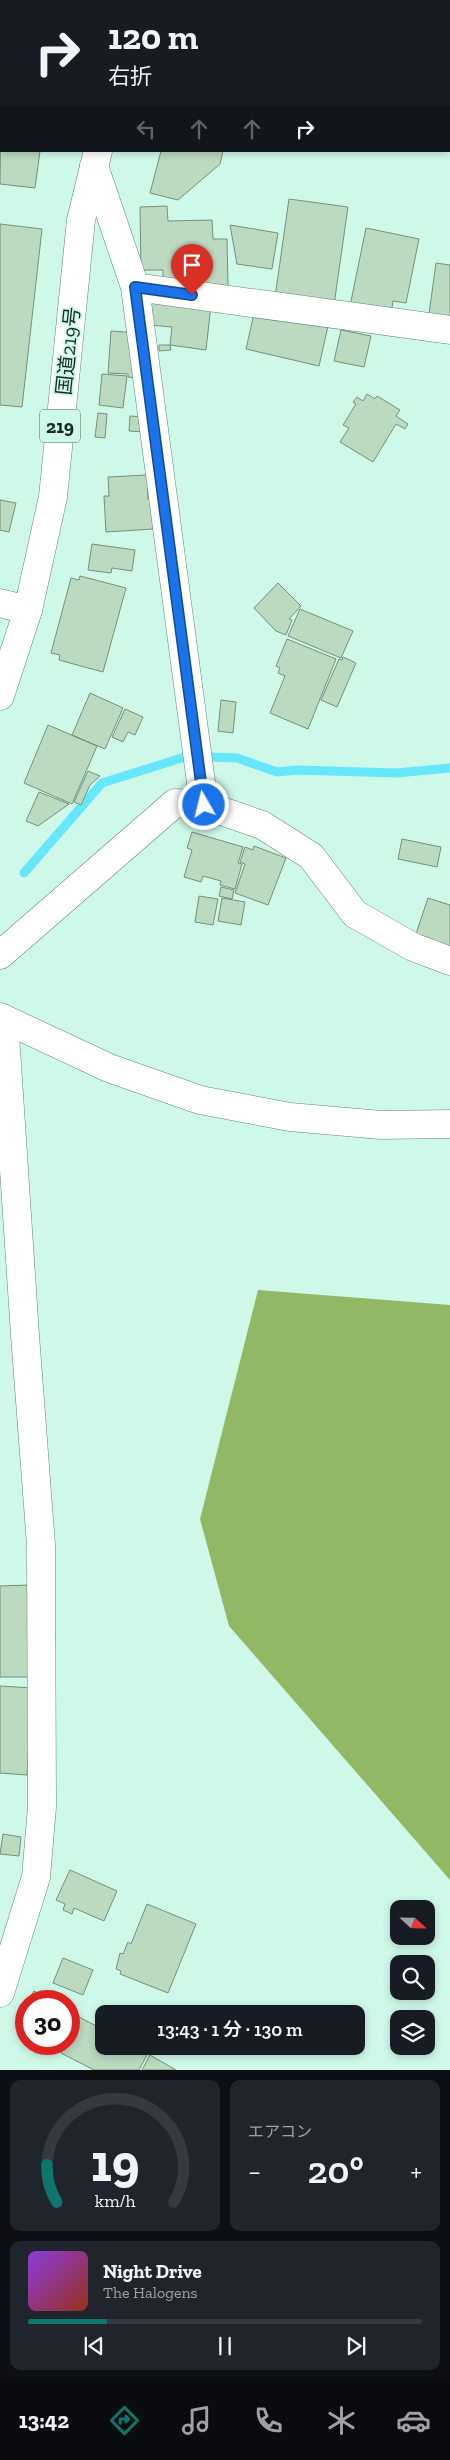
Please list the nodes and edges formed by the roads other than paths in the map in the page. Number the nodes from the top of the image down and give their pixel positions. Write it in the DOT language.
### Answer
graph roads {
  1 [pos="96,159"];
  2 [pos="135,287"];
  3 [pos="450,330"];
  4 [pos="0,603"];
  5 [pos="28,610"];
  6 [pos="0,696"];
  7 [pos="204,805"];
  8 [pos="0,955"];
  9 [pos="450,961"];
  10 [pos="2,1018"];
  11 [pos="450,1124"];
  12 [pos="0,1993"];
  1 -- 2 [label="main road"];
  1 -- 5 [label="main road, 国道219号 / 219"];
  2 -- 3 [label="main road"];
  2 -- 7 [label="main road"];
  4 -- 5 [label="main road"];
  5 -- 6 [label="main road, 国道219号 / 219"];
  7 -- 8 [label="main road"];
  7 -- 9 [label="main road"];
  10 -- 11 [label="main road"];
  10 -- 12 [label="main road"];
}
